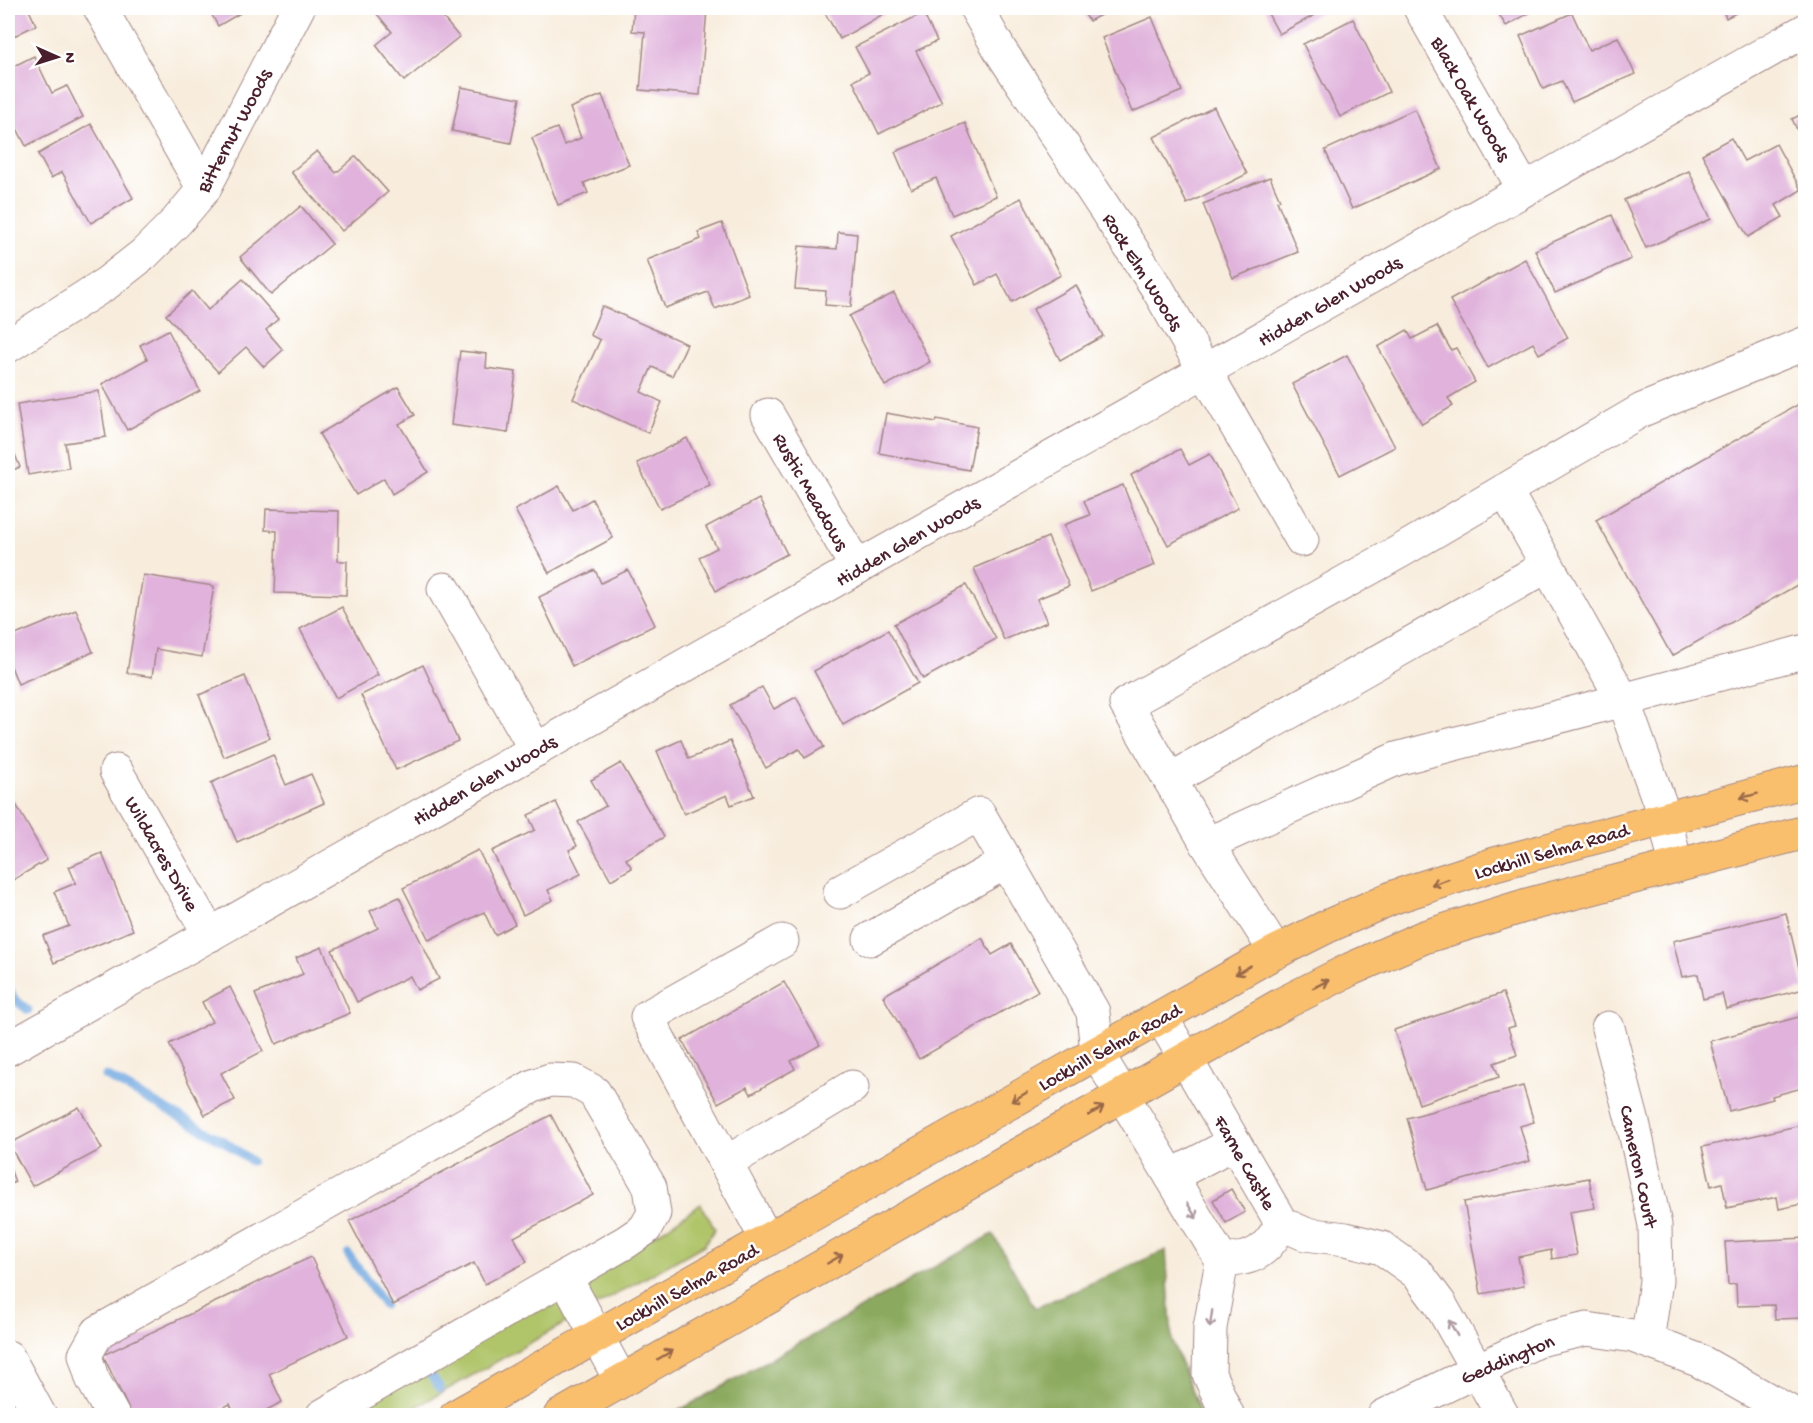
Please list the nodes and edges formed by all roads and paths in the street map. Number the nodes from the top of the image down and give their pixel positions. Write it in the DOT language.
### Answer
graph roads {
  1 [pos="100,8"];
  2 [pos="298,8"];
  3 [pos="976,8"];
  4 [pos="1420,8"];
  5 [pos="1806,30"];
  6 [pos="204,189"];
  7 [pos="1524,189"];
  8 [pos="1806,343"];
  9 [pos="8,346"];
  10 [pos="1206,370"];
  11 [pos="768,415"];
  12 [pos="1505,490"];
  13 [pos="1302,540"];
  14 [pos="1547,566"];
  15 [pos="856,568"];
  16 [pos="444,590"];
  17 [pos="1806,651"];
  18 [pos="1623,700"];
  19 [pos="536,750"];
  20 [pos="116,771"];
  21 [pos="1170,780"];
  22 [pos="1806,781"];
  23 [pos="1665,818"];
  24 [pos="1806,832"];
  25 [pos="1208,844"];
  26 [pos="1006,862"];
  27 [pos="1676,866"];
  28 [pos="840,892"];
  29 [pos="210,935"];
  30 [pos="870,939"];
  31 [pos="782,941"];
  32 [pos="1276,952"];
  33 [pos="1161,1017"];
  34 [pos="1608,1028"];
  35 [pos="8,1048"];
  36 [pos="1097,1053"];
  37 [pos="1187,1058"];
  38 [pos="852,1087"];
  39 [pos="1124,1095"];
  40 [pos="1234,1143"];
  41 [pos="726,1163"];
  42 [pos="1171,1176"];
  43 [pos="1282,1224"];
  44 [pos="767,1240"];
  45 [pos="1222,1261"];
  46 [pos="565,1276"];
  47 [pos="596,1336"];
  48 [pos="1647,1341"];
  49 [pos="8,1357"];
  50 [pos="1475,1369"];
  51 [pos="621,1381"];
  52 [pos="338,1412"];
  53 [pos="40,1416"];
  54 [pos="113,1416"];
  55 [pos="456,1416"];
  56 [pos="560,1416"];
  57 [pos="1228,1416"];
  58 [pos="1384,1416"];
  59 [pos="1503,1416"];
  60 [pos="1797,1416"];
  1 -- 6 [label="street"];
  2 -- 6 [label="street, Bitternut Woods"];
  3 -- 10 [label="street, Rock Elm Woods"];
  4 -- 7 [label="street, Black Oak Woods"];
  5 -- 7 [label="street, Hidden Glen Woods"];
  6 -- 9 [label="street, Bitternut Woods"];
  7 -- 10 [label="street, Hidden Glen Woods"];
  8 -- 12 [label="street"];
  10 -- 13 [label="street, Rock Elm Woods"];
  10 -- 15 [label="street, Hidden Glen Woods"];
  11 -- 15 [label="street, Rustic Meadows"];
  12 -- 14 [label="street"];
  12 -- 21 [label="street"];
  14 -- 18 [label="street"];
  14 -- 21 [label="street"];
  15 -- 19 [label="street, Hidden Glen Woods"];
  16 -- 19 [label="street"];
  17 -- 18 [label="street"];
  18 -- 23 [label="street"];
  18 -- 25 [label="street"];
  19 -- 29 [label="street, Hidden Glen Woods"];
  20 -- 29 [label="street, Wildacres Drive"];
  21 -- 25 [label="street"];
  22 -- 23 [label="main road, Lockhill Selma Road, one-way"];
  23 -- 27 [label="street"];
  23 -- 32 [label="main road, Lockhill Selma Road, one-way"];
  24 -- 27 [label="main road"];
  25 -- 32 [label="street"];
  26 -- 28 [label="street"];
  26 -- 30 [label="street"];
  26 -- 36 [label="street"];
  37 -- 27 [label="main road, one-way"];
  29 -- 35 [label="street, Hidden Glen Woods"];
  31 -- 41 [label="street"];
  32 -- 33 [label="main road, Lockhill Selma Road, one-way"];
  33 -- 36 [label="main road, Lockhill Selma Road"];
  33 -- 37 [label="street, Farne Castle"];
  34 -- 48 [label="street, Cameron Court"];
  36 -- 39 [label="street"];
  36 -- 44 [label="main road, Lockhill Selma Road, one-way"];
  37 -- 39 [label="main road"];
  37 -- 40 [label="street, Farne Castle"];
  38 -- 41 [label="street"];
  39 -- 42 [label="street"];
  51 -- 39 [label="main road, one-way"];
  40 -- 42 [label="street"];
  40 -- 43 [label="street, Farne Castle"];
  41 -- 44 [label="street"];
  42 -- 45 [label="street, one-way"];
  43 -- 45 [label="street"];
  50 -- 43 [label="street, Farne Castle, one-way"];
  44 -- 47 [label="main road, Lockhill Selma Road"];
  45 -- 57 [label="street, one-way"];
  46 -- 47 [label="street"];
  46 -- 52 [label="street"];
  46 -- 54 [label="street"];
  47 -- 51 [label="street"];
  47 -- 55 [label="main road, Lockhill Selma Road"];
  48 -- 50 [label="street, Geddington"];
  48 -- 60 [label="street, Geddington"];
  49 -- 53 [label="street"];
  50 -- 58 [label="street, Geddington"];
  50 -- 59 [label="street, Farne Castle"];
  51 -- 56 [label="main road"];
}
